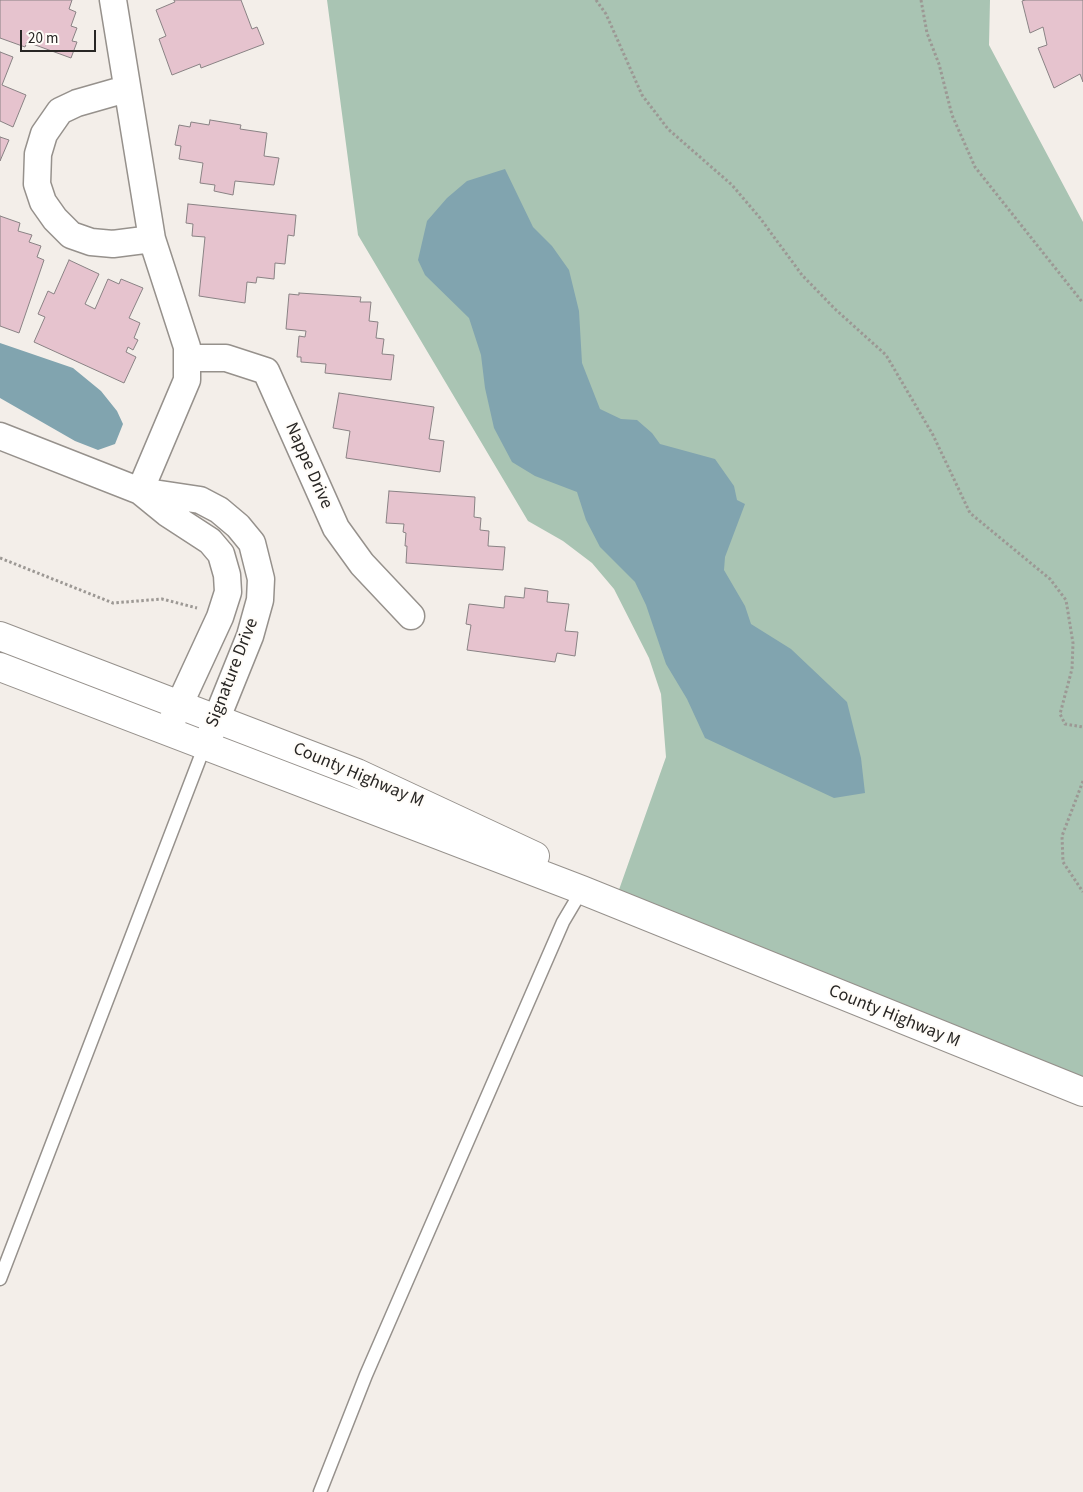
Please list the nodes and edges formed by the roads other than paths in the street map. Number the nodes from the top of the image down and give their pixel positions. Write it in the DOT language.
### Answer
graph roads {
  1 [pos="113,0"];
  2 [pos="126,89"];
  3 [pos="152,239"];
  4 [pos="187,358"];
  5 [pos="0,436"];
  6 [pos="140,491"];
  7 [pos="228,592"];
  8 [pos="260,600"];
  9 [pos="411,616"];
  10 [pos="0,636"];
  11 [pos="0,667"];
  12 [pos="179,703"];
  13 [pos="218,718"];
  14 [pos="168,731"];
  15 [pos="205,745"];
  16 [pos="582,890"];
  17 [pos="705,941"];
  18 [pos="1083,1092"];
  19 [pos="0,1279"];
  20 [pos="320,1492"];
  1 -- 2 [label="street"];
  2 -- 3 [label="street"];
  2 -- 3 [label="street"];
  3 -- 4 [label="street"];
  4 -- 6 [label="street"];
  4 -- 9 [label="street, Nappe Drive"];
  5 -- 6 [label="street, Signature Drive"];
  6 -- 7 [label="street, Signature Drive"];
  6 -- 8 [label="street, Signature Drive"];
  7 -- 8 [label="street, Signature Drive"];
  7 -- 12 [label="street, Signature Drive"];
  8 -- 13 [label="street, Signature Drive"];
  10 -- 12 [label="main road, County Highway M"];
  11 -- 14 [label="main road, County Highway M"];
  12 -- 13 [label="main road, County Highway M"];
  12 -- 14 [label="street, Signature Drive"];
  13 -- 15 [label="street, Signature Drive"];
  13 -- 17 [label="main road, County Highway M"];
  14 -- 15 [label="main road, County Highway M"];
  15 -- 16 [label="main road, County Highway M"];
  15 -- 19 [label="lane"];
  16 -- 17 [label="main road, County Highway M"];
  16 -- 20 [label="lane"];
  17 -- 18 [label="main road, County Highway M"];
}
